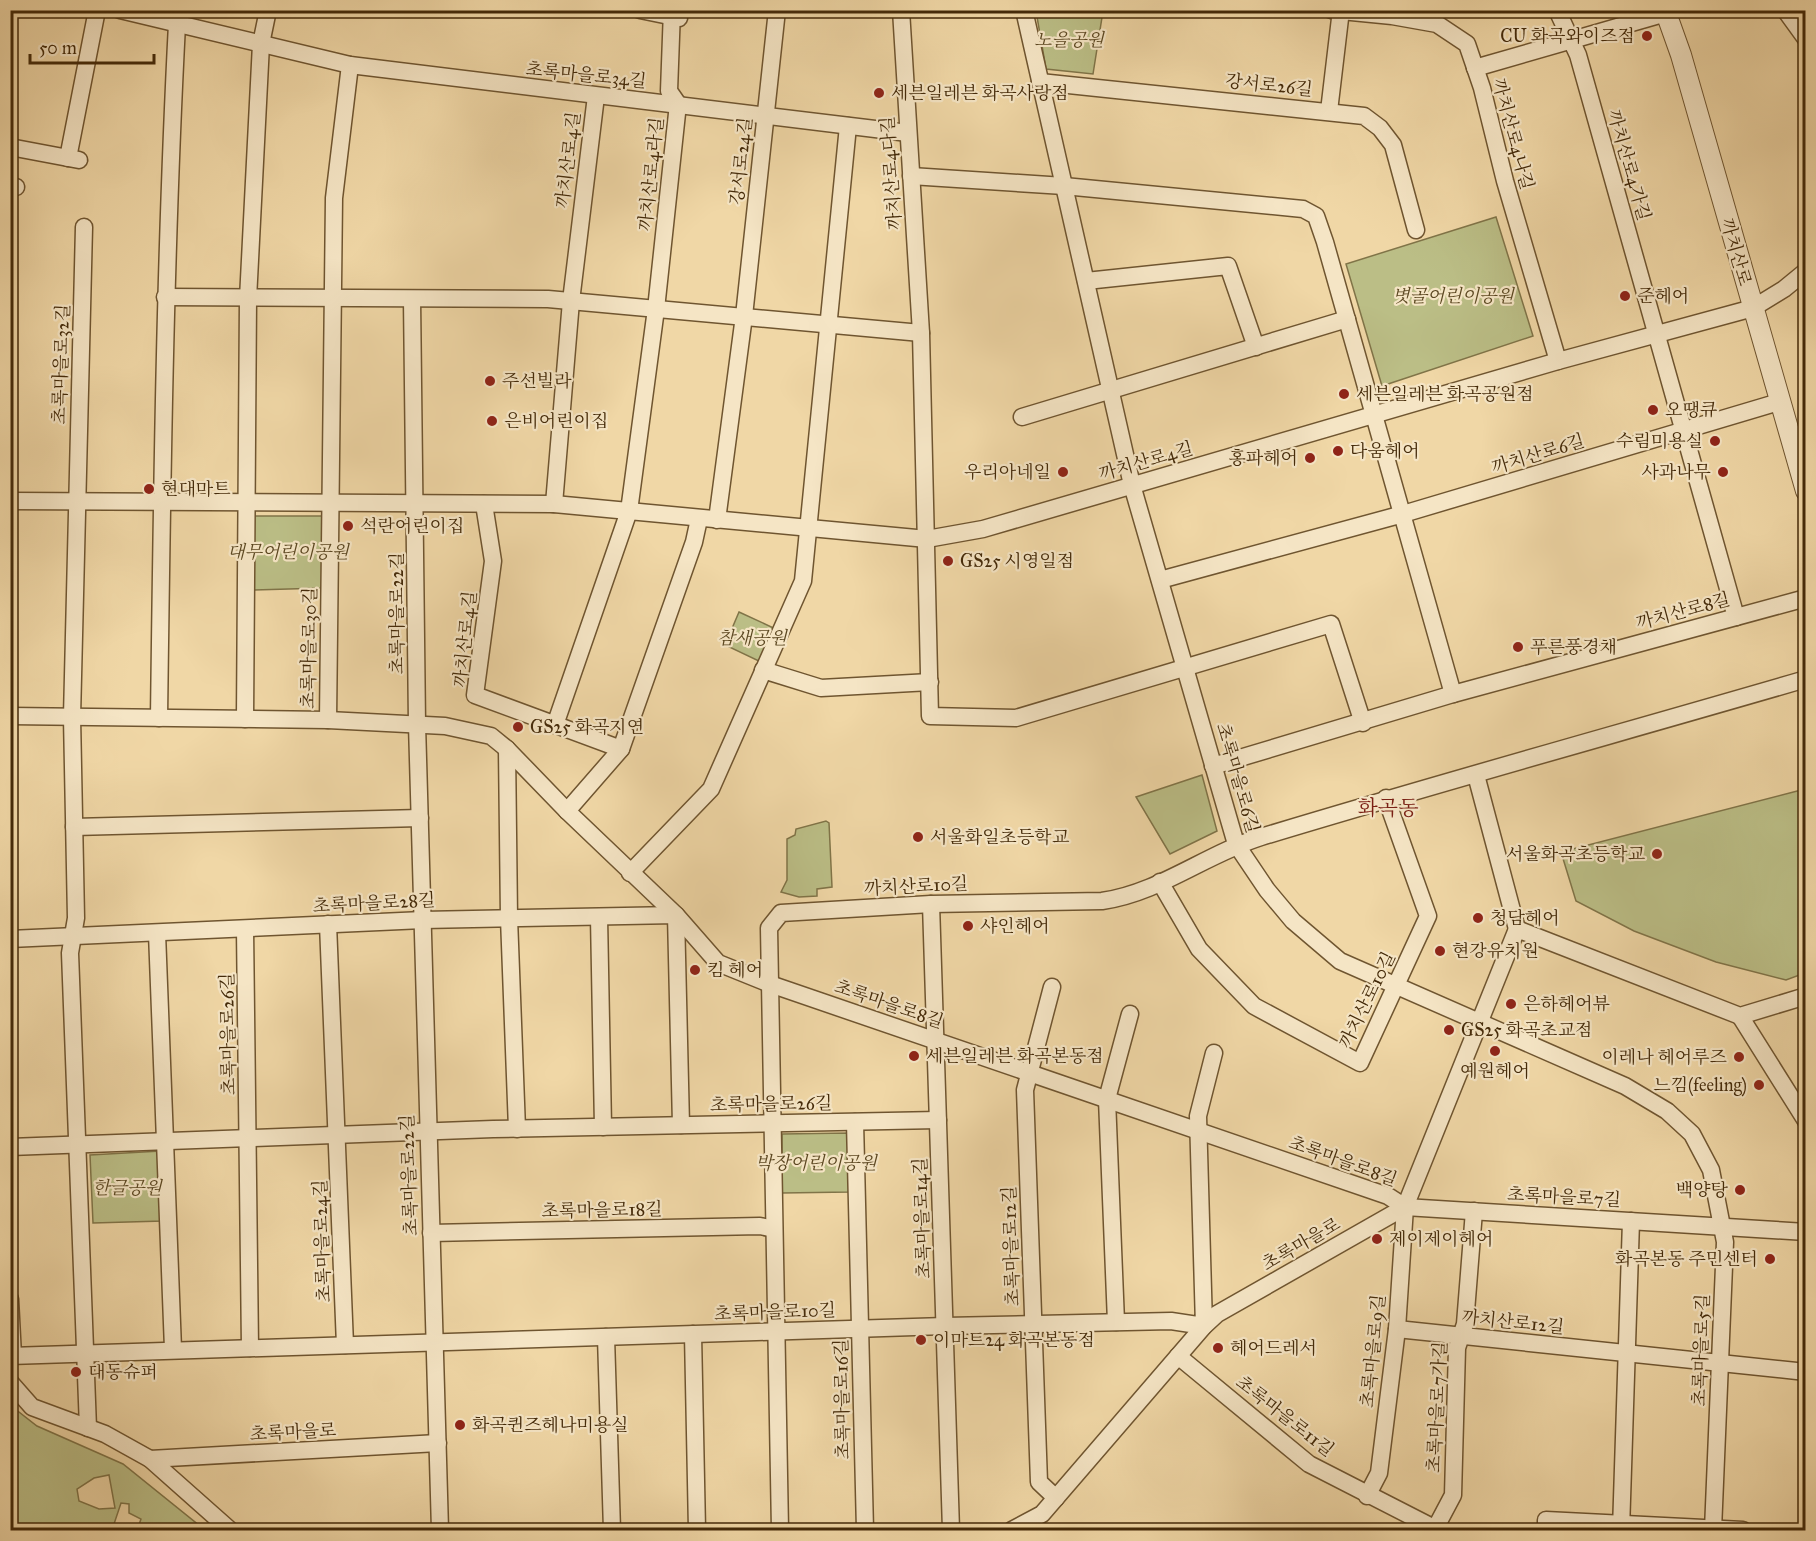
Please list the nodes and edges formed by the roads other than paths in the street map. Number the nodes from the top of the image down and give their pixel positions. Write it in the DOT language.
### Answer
graph roads {
  1 [pos="97,10"];
  2 [pos="120,10"];
  3 [pos="268,10"];
  4 [pos="640,10"];
  5 [pos="777,10"];
  6 [pos="900,10"];
  7 [pos="1024,10"];
  8 [pos="1557,10"];
  9 [pos="1785,10"];
  10 [pos="1338,11"];
  11 [pos="1666,12"];
  12 [pos="674,15"];
  13 [pos="179,17"];
  14 [pos="1572,38"];
  15 [pos="1806,39"];
  16 [pos="261,44"];
  17 [pos="350,66"];
  18 [pos="1475,68"];
  19 [pos="1040,82"];
  20 [pos="596,96"];
  21 [pos="678,104"];
  22 [pos="1329,111"];
  23 [pos="766,116"];
  24 [pos="848,126"];
  25 [pos="908,133"];
  26 [pos="10,147"];
  27 [pos="911,176"];
  28 [pos="1064,186"];
  29 [pos="84,226"];
  30 [pos="1416,230"];
  31 [pos="1806,272"];
  32 [pos="1086,281"];
  33 [pos="165,297"];
  34 [pos="248,299"];
  35 [pos="333,299"];
  36 [pos="412,299"];
  37 [pos="572,301"];
  38 [pos="1753,308"];
  39 [pos="656,309"];
  40 [pos="744,316"];
  41 [pos="1347,319"];
  42 [pos="827,324"];
  43 [pos="921,333"];
  44 [pos="1656,334"];
  45 [pos="1256,347"];
  46 [pos="1558,361"];
  47 [pos="1111,391"];
  48 [pos="1779,402"];
  49 [pos="1375,416"];
  50 [pos="1022,417"];
  51 [pos="1683,431"];
  52 [pos="1132,485"];
  53 [pos="1806,491"];
  54 [pos="10,501"];
  55 [pos="76,502"];
  56 [pos="162,503"];
  57 [pos="246,504"];
  58 [pos="484,504"];
  59 [pos="554,504"];
  60 [pos="331,505"];
  61 [pos="416,505"];
  62 [pos="629,512"];
  63 [pos="1403,514"];
  64 [pos="699,519"];
  65 [pos="717,520"];
  66 [pos="807,529"];
  67 [pos="927,539"];
  68 [pos="1160,580"];
  69 [pos="1806,598"];
  70 [pos="1736,617"];
  71 [pos="1185,668"];
  72 [pos="764,670"];
  73 [pos="1806,679"];
  74 [pos="930,682"];
  75 [pos="1453,694"];
  76 [pos="10,716"];
  77 [pos="72,717"];
  78 [pos="159,718"];
  79 [pos="245,719"];
  80 [pos="328,720"];
  81 [pos="1363,723"];
  82 [pos="417,724"];
  83 [pos="555,724"];
  84 [pos="507,749"];
  85 [pos="621,749"];
  86 [pos="1213,766"];
  87 [pos="1476,775"];
  88 [pos="1386,798"];
  89 [pos="567,811"];
  90 [pos="420,818"];
  91 [pos="74,827"];
  92 [pos="1236,844"];
  93 [pos="630,873"];
  94 [pos="1160,882"];
  95 [pos="932,904"];
  96 [pos="676,915"];
  97 [pos="599,916"];
  98 [pos="509,918"];
  99 [pos="423,920"];
  100 [pos="328,924"];
  101 [pos="245,929"];
  102 [pos="1517,929"];
  103 [pos="157,933"];
  104 [pos="73,938"];
  105 [pos="10,939"];
  106 [pos="770,984"];
  107 [pos="1052,987"];
  108 [pos="1397,988"];
  109 [pos="1806,996"];
  110 [pos="1131,1014"];
  111 [pos="1740,1016"];
  112 [pos="1479,1023"];
  113 [pos="936,1041"];
  114 [pos="1214,1053"];
  115 [pos="1028,1072"];
  116 [pos="1107,1099"];
  117 [pos="938,1120"];
  118 [pos="1806,1121"];
  119 [pos="855,1122"];
  120 [pos="772,1123"];
  121 [pos="681,1125"];
  122 [pos="603,1127"];
  123 [pos="517,1129"];
  124 [pos="1199,1131"];
  125 [pos="427,1132"];
  126 [pos="338,1135"];
  127 [pos="249,1138"];
  128 [pos="165,1141"];
  129 [pos="79,1144"];
  130 [pos="10,1147"];
  131 [pos="1405,1207"];
  132 [pos="1474,1211"];
  133 [pos="1631,1221"];
  134 [pos="1720,1226"];
  135 [pos="774,1229"];
  136 [pos="1806,1232"];
  137 [pos="431,1233"];
  138 [pos="10,1299"];
  139 [pos="1116,1323"];
  140 [pos="1032,1324"];
  141 [pos="945,1326"];
  142 [pos="1204,1326"];
  143 [pos="860,1329"];
  144 [pos="1397,1329"];
  145 [pos="776,1331"];
  146 [pos="693,1334"];
  147 [pos="1460,1335"];
  148 [pos="606,1337"];
  149 [pos="435,1342"];
  150 [pos="345,1345"];
  151 [pos="250,1348"];
  152 [pos="173,1349"];
  153 [pos="85,1353"];
  154 [pos="1626,1353"];
  155 [pos="12,1356"];
  156 [pos="1178,1356"];
  157 [pos="1720,1363"];
  158 [pos="1806,1372"];
  159 [pos="10,1382"];
  160 [pos="88,1428"];
  161 [pos="438,1443"];
  162 [pos="150,1459"];
  163 [pos="1367,1496"];
  164 [pos="1056,1498"];
  165 [pos="1621,1527"];
  166 [pos="1713,1529"];
  167 [pos="230,1530"];
  168 [pos="440,1530"];
  169 [pos="612,1530"];
  170 [pos="697,1530"];
  171 [pos="780,1530"];
  172 [pos="865,1530"];
  173 [pos="951,1530"];
  174 [pos="1012,1530"];
  175 [pos="1436,1530"];
  176 [pos="1546,1530"];
  177 [pos="1743,1530"];
  1 -- 26 [label="street"];
  2 -- 13 [label="street, 초록마을로34길"];
  3 -- 16 [label="street"];
  4 -- 12 [label="street"];
  5 -- 23 [label="street, 강서로24길"];
  6 -- 25 [label="street, 까치산로4다길"];
  7 -- 19 [label="street"];
  8 -- 14 [label="street, 까치산로4가길"];
  9 -- 15 [label="street"];
  10 -- 18 [label="street, 까치산로4나길"];
  10 -- 22 [label="street, 까치산로4나길"];
  11 -- 14 [label="street, 까치산로"];
  11 -- 38 [label="street, 까치산로"];
  12 -- 21 [label="street, 까치산로4라길"];
  13 -- 16 [label="street, 초록마을로34길"];
  13 -- 33 [label="street"];
  14 -- 18 [label="street, 까치산로"];
  14 -- 44 [label="street, 까치산로4가길"];
  16 -- 17 [label="street, 초록마을로34길"];
  16 -- 34 [label="street"];
  17 -- 20 [label="street, 초록마을로34길"];
  17 -- 35 [label="street"];
  18 -- 46 [label="street, 까치산로4나길"];
  19 -- 22 [label="street, 강서로26길"];
  19 -- 28 [label="street"];
  20 -- 21 [label="street, 초록마을로34길"];
  20 -- 37 [label="street, 까치산로4길"];
  21 -- 23 [label="street, 초록마을로34길"];
  21 -- 39 [label="street, 까치산로4라길"];
  22 -- 30 [label="street, 강서로26길"];
  23 -- 24 [label="street, 초록마을로34길"];
  23 -- 40 [label="street, 강서로24길"];
  24 -- 25 [label="street, 초록마을로34길"];
  24 -- 42 [label="street"];
  25 -- 27 [label="street, 까치산로4다길"];
  27 -- 28 [label="street"];
  27 -- 43 [label="street, 까치산로4다길"];
  28 -- 32 [label="street"];
  28 -- 41 [label="street"];
  29 -- 55 [label="street, 초록마을로32길"];
  31 -- 38 [label="street, 까치산로4길"];
  32 -- 45 [label="street"];
  32 -- 47 [label="street"];
  33 -- 34 [label="street"];
  33 -- 56 [label="street"];
  34 -- 35 [label="street"];
  34 -- 57 [label="street"];
  35 -- 36 [label="street"];
  35 -- 60 [label="street"];
  36 -- 37 [label="street"];
  36 -- 61 [label="street, 초록마을로22길"];
  37 -- 39 [label="street"];
  37 -- 59 [label="street, 까치산로4길"];
  38 -- 44 [label="street, 까치산로4길"];
  38 -- 48 [label="street, 까치산로"];
  39 -- 40 [label="street"];
  39 -- 62 [label="street, 까치산로4라길"];
  40 -- 42 [label="street"];
  40 -- 65 [label="street, 강서로24길"];
  41 -- 45 [label="street"];
  41 -- 49 [label="street"];
  42 -- 43 [label="street"];
  42 -- 66 [label="street"];
  43 -- 67 [label="street, 까치산로4다길"];
  44 -- 46 [label="street, 까치산로4길"];
  44 -- 51 [label="street"];
  45 -- 47 [label="street"];
  46 -- 49 [label="street, 까치산로4길"];
  47 -- 50 [label="street"];
  47 -- 52 [label="street"];
  48 -- 51 [label="street, 까치산로6길"];
  48 -- 53 [label="street, 까치산로"];
  49 -- 52 [label="street, 까치산로4길"];
  49 -- 63 [label="street"];
  51 -- 63 [label="street, 까치산로6길"];
  51 -- 70 [label="street"];
  52 -- 67 [label="street, 까치산로4길"];
  52 -- 68 [label="street, 초록마을로6길"];
  54 -- 55 [label="street"];
  55 -- 56 [label="street"];
  55 -- 77 [label="street"];
  56 -- 57 [label="street"];
  56 -- 78 [label="street"];
  57 -- 60 [label="street"];
  57 -- 79 [label="street"];
  58 -- 59 [label="street, 까치산로4길"];
  58 -- 61 [label="street, 까치산로4길"];
  58 -- 83 [label="street, 까치산로4길"];
  59 -- 62 [label="street, 까치산로4길"];
  60 -- 61 [label="street"];
  60 -- 80 [label="street, 초록마을로30길"];
  61 -- 82 [label="street, 초록마을로22길"];
  62 -- 64 [label="street, 까치산로4길"];
  62 -- 83 [label="street"];
  63 -- 68 [label="street, 까치산로6길"];
  63 -- 75 [label="street"];
  64 -- 65 [label="street, 까치산로4길"];
  64 -- 85 [label="street"];
  65 -- 66 [label="street, 까치산로4길"];
  66 -- 67 [label="street, 까치산로4길"];
  66 -- 72 [label="street"];
  67 -- 74 [label="street"];
  68 -- 71 [label="street, 초록마을로6길"];
  69 -- 70 [label="street, 까치산로8길"];
  70 -- 75 [label="street, 까치산로8길"];
  71 -- 74 [label="street"];
  71 -- 81 [label="street"];
  71 -- 86 [label="street, 초록마을로6길"];
  72 -- 74 [label="street"];
  72 -- 93 [label="street"];
  73 -- 87 [label="street, 까치산로10길"];
  75 -- 81 [label="street, 까치산로8길"];
  76 -- 77 [label="street, 초록마을로30길"];
  77 -- 78 [label="street, 초록마을로30길"];
  77 -- 91 [label="street"];
  78 -- 79 [label="street, 초록마을로30길"];
  79 -- 80 [label="street, 초록마을로30길"];
  80 -- 82 [label="street, 초록마을로30길"];
  81 -- 86 [label="street, 까치산로8길"];
  82 -- 84 [label="street, 초록마을로8길"];
  82 -- 90 [label="street, 초록마을로22길"];
  83 -- 85 [label="street, 까치산로4길"];
  84 -- 89 [label="street, 초록마을로8길"];
  84 -- 98 [label="street"];
  85 -- 89 [label="street"];
  86 -- 92 [label="street, 초록마을로6길"];
  87 -- 88 [label="street, 까치산로10길"];
  87 -- 102 [label="street"];
  88 -- 92 [label="street, 까치산로10길"];
  88 -- 108 [label="street, 까치산로10길"];
  89 -- 93 [label="street, 초록마을로8길"];
  90 -- 91 [label="street"];
  90 -- 99 [label="street, 초록마을로22길"];
  91 -- 104 [label="street"];
  92 -- 94 [label="street, 까치산로10길"];
  92 -- 108 [label="street, 초록마을로6길"];
  93 -- 96 [label="street, 초록마을로8길"];
  94 -- 95 [label="street, 까치산로10길"];
  94 -- 108 [label="street, 까치산로10길"];
  95 -- 106 [label="street, 까치산로10길"];
  95 -- 113 [label="street, 초록마을로14길"];
  96 -- 97 [label="street, 초록마을로28길"];
  96 -- 106 [label="street, 초록마을로8길"];
  96 -- 121 [label="street"];
  97 -- 98 [label="street, 초록마을로28길"];
  97 -- 122 [label="street"];
  98 -- 99 [label="street, 초록마을로28길"];
  98 -- 123 [label="street"];
  99 -- 100 [label="street, 초록마을로28길"];
  99 -- 125 [label="street, 초록마을로22길"];
  100 -- 101 [label="street, 초록마을로28길"];
  100 -- 126 [label="street"];
  101 -- 103 [label="street, 초록마을로28길"];
  101 -- 127 [label="street, 초록마을로26길"];
  102 -- 111 [label="street"];
  102 -- 112 [label="street"];
  103 -- 104 [label="street, 초록마을로28길"];
  103 -- 128 [label="street"];
  104 -- 105 [label="street, 초록마을로28길"];
  104 -- 129 [label="street"];
  106 -- 113 [label="street, 초록마을로8길"];
  106 -- 120 [label="street"];
  107 -- 115 [label="street, 초록마을로12길"];
  108 -- 112 [label="street, 초록마을로6길"];
  109 -- 111 [label="street"];
  110 -- 116 [label="street"];
  111 -- 118 [label="street"];
  112 -- 131 [label="street"];
  112 -- 134 [label="street, 초록마을로5길"];
  113 -- 115 [label="street, 초록마을로8길"];
  113 -- 117 [label="street, 초록마을로14길"];
  114 -- 124 [label="street"];
  115 -- 116 [label="street, 초록마을로8길"];
  115 -- 140 [label="street, 초록마을로12길"];
  116 -- 124 [label="street, 초록마을로8길"];
  116 -- 139 [label="street"];
  117 -- 119 [label="street, 초록마을로26길"];
  117 -- 141 [label="street, 초록마을로14길"];
  119 -- 120 [label="street, 초록마을로26길"];
  119 -- 143 [label="street, 초록마을로16길"];
  120 -- 121 [label="street, 초록마을로26길"];
  120 -- 135 [label="street"];
  121 -- 122 [label="street, 초록마을로26길"];
  122 -- 123 [label="street, 초록마을로26길"];
  123 -- 125 [label="street, 초록마을로26길"];
  124 -- 131 [label="street, 초록마을로8길"];
  124 -- 142 [label="street"];
  125 -- 126 [label="street, 초록마을로26길"];
  125 -- 137 [label="street, 초록마을로22길"];
  126 -- 127 [label="street, 초록마을로26길"];
  126 -- 150 [label="street, 초록마을로24길"];
  127 -- 128 [label="street, 초록마을로26길"];
  127 -- 151 [label="street"];
  128 -- 129 [label="street, 초록마을로26길"];
  128 -- 152 [label="street"];
  129 -- 130 [label="street, 초록마을로26길"];
  129 -- 153 [label="street"];
  131 -- 132 [label="street, 초록마을로7길"];
  131 -- 142 [label="street, 초록마을로"];
  131 -- 144 [label="street, 초록마을로9길"];
  132 -- 133 [label="street, 초록마을로7길"];
  132 -- 147 [label="street, 초록마을로7가길"];
  133 -- 134 [label="street, 초록마을로7길"];
  133 -- 154 [label="street"];
  134 -- 136 [label="street"];
  134 -- 157 [label="street, 초록마을로5길"];
  135 -- 137 [label="street, 초록마을로18길"];
  135 -- 145 [label="street"];
  137 -- 149 [label="street, 초록마을로22길"];
  138 -- 155 [label="street"];
  139 -- 140 [label="street, 초록마을로10길"];
  139 -- 142 [label="street, 초록마을로10길"];
  140 -- 141 [label="street, 초록마을로10길"];
  140 -- 164 [label="street, 초록마을로12길"];
  141 -- 143 [label="street, 초록마을로10길"];
  141 -- 173 [label="street, 초록마을로14길"];
  142 -- 156 [label="street, 초록마을로"];
  143 -- 145 [label="street, 초록마을로10길"];
  143 -- 172 [label="street, 초록마을로16길"];
  144 -- 147 [label="street, 까치산로12길"];
  144 -- 163 [label="street, 초록마을로9길"];
  145 -- 146 [label="street, 초록마을로10길"];
  145 -- 171 [label="street"];
  146 -- 148 [label="street, 초록마을로10길"];
  146 -- 170 [label="street"];
  147 -- 154 [label="street, 까치산로12길"];
  147 -- 175 [label="street, 초록마을로7가길"];
  148 -- 149 [label="street, 초록마을로10길"];
  148 -- 169 [label="street"];
  149 -- 150 [label="street"];
  149 -- 161 [label="street, 초록마을로22길"];
  150 -- 151 [label="street"];
  151 -- 152 [label="street"];
  152 -- 153 [label="street"];
  153 -- 155 [label="street"];
  153 -- 160 [label="street"];
  154 -- 157 [label="street, 까치산로12길"];
  154 -- 165 [label="street"];
  156 -- 163 [label="street, 초록마을로11길"];
  156 -- 164 [label="street, 초록마을로"];
  157 -- 158 [label="street, 까치산로12길"];
  157 -- 166 [label="street, 초록마을로5길"];
  159 -- 160 [label="street, 초록마을로"];
  160 -- 162 [label="street, 초록마을로"];
  161 -- 162 [label="street, 초록마을로"];
  161 -- 168 [label="street, 초록마을로22길"];
  162 -- 167 [label="street, 초록마을로"];
  163 -- 175 [label="street, 초록마을로11길"];
  164 -- 174 [label="street, 초록마을로"];
  165 -- 166 [label="street"];
  165 -- 176 [label="street"];
  166 -- 177 [label="street"];
}
